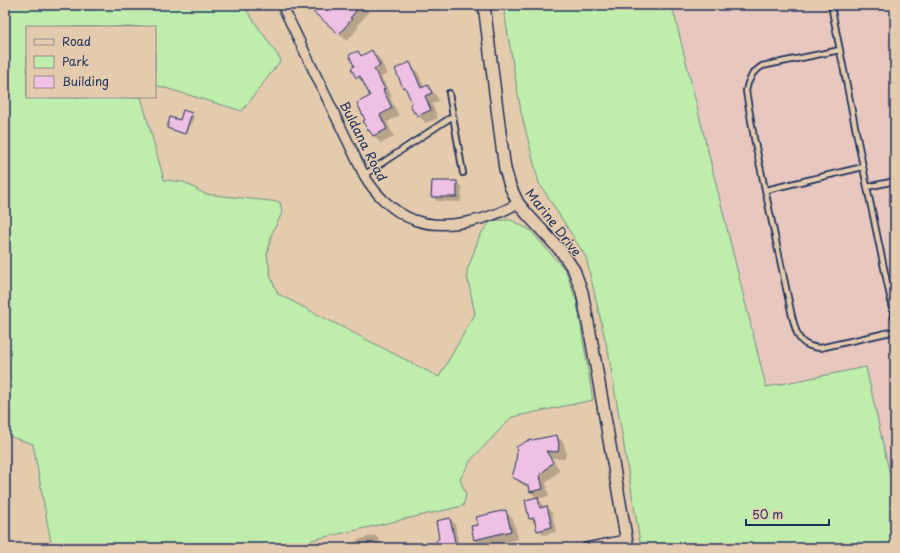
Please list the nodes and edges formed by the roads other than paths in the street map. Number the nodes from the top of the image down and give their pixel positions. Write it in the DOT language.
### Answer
graph roads {
  1 [pos="282,5"];
  2 [pos="484,5"];
  3 [pos="831,5"];
  4 [pos="840,50"];
  5 [pos="450,93"];
  6 [pos="453,116"];
  7 [pos="863,167"];
  8 [pos="463,173"];
  9 [pos="364,175"];
  10 [pos="895,181"];
  11 [pos="867,187"];
  12 [pos="766,190"];
  13 [pos="518,203"];
  14 [pos="895,320"];
  15 [pos="895,330"];
  16 [pos="627,544"];
  17 [pos="586,548"];
  1 -- 9 [label="street, Buldana Road"];
  2 -- 13 [label="street, Marine Drive"];
  3 -- 4 [label="lane"];
  4 -- 7 [label="lane"];
  4 -- 12 [label="lane"];
  5 -- 6 [label="lane"];
  6 -- 8 [label="lane"];
  6 -- 9 [label="lane"];
  7 -- 11 [label="lane"];
  7 -- 12 [label="lane"];
  9 -- 13 [label="street, Buldana Road"];
  10 -- 11 [label="lane"];
  11 -- 14 [label="lane"];
  12 -- 15 [label="lane"];
  13 -- 16 [label="street, Marine Drive"];
  16 -- 17 [label="street"];
}
